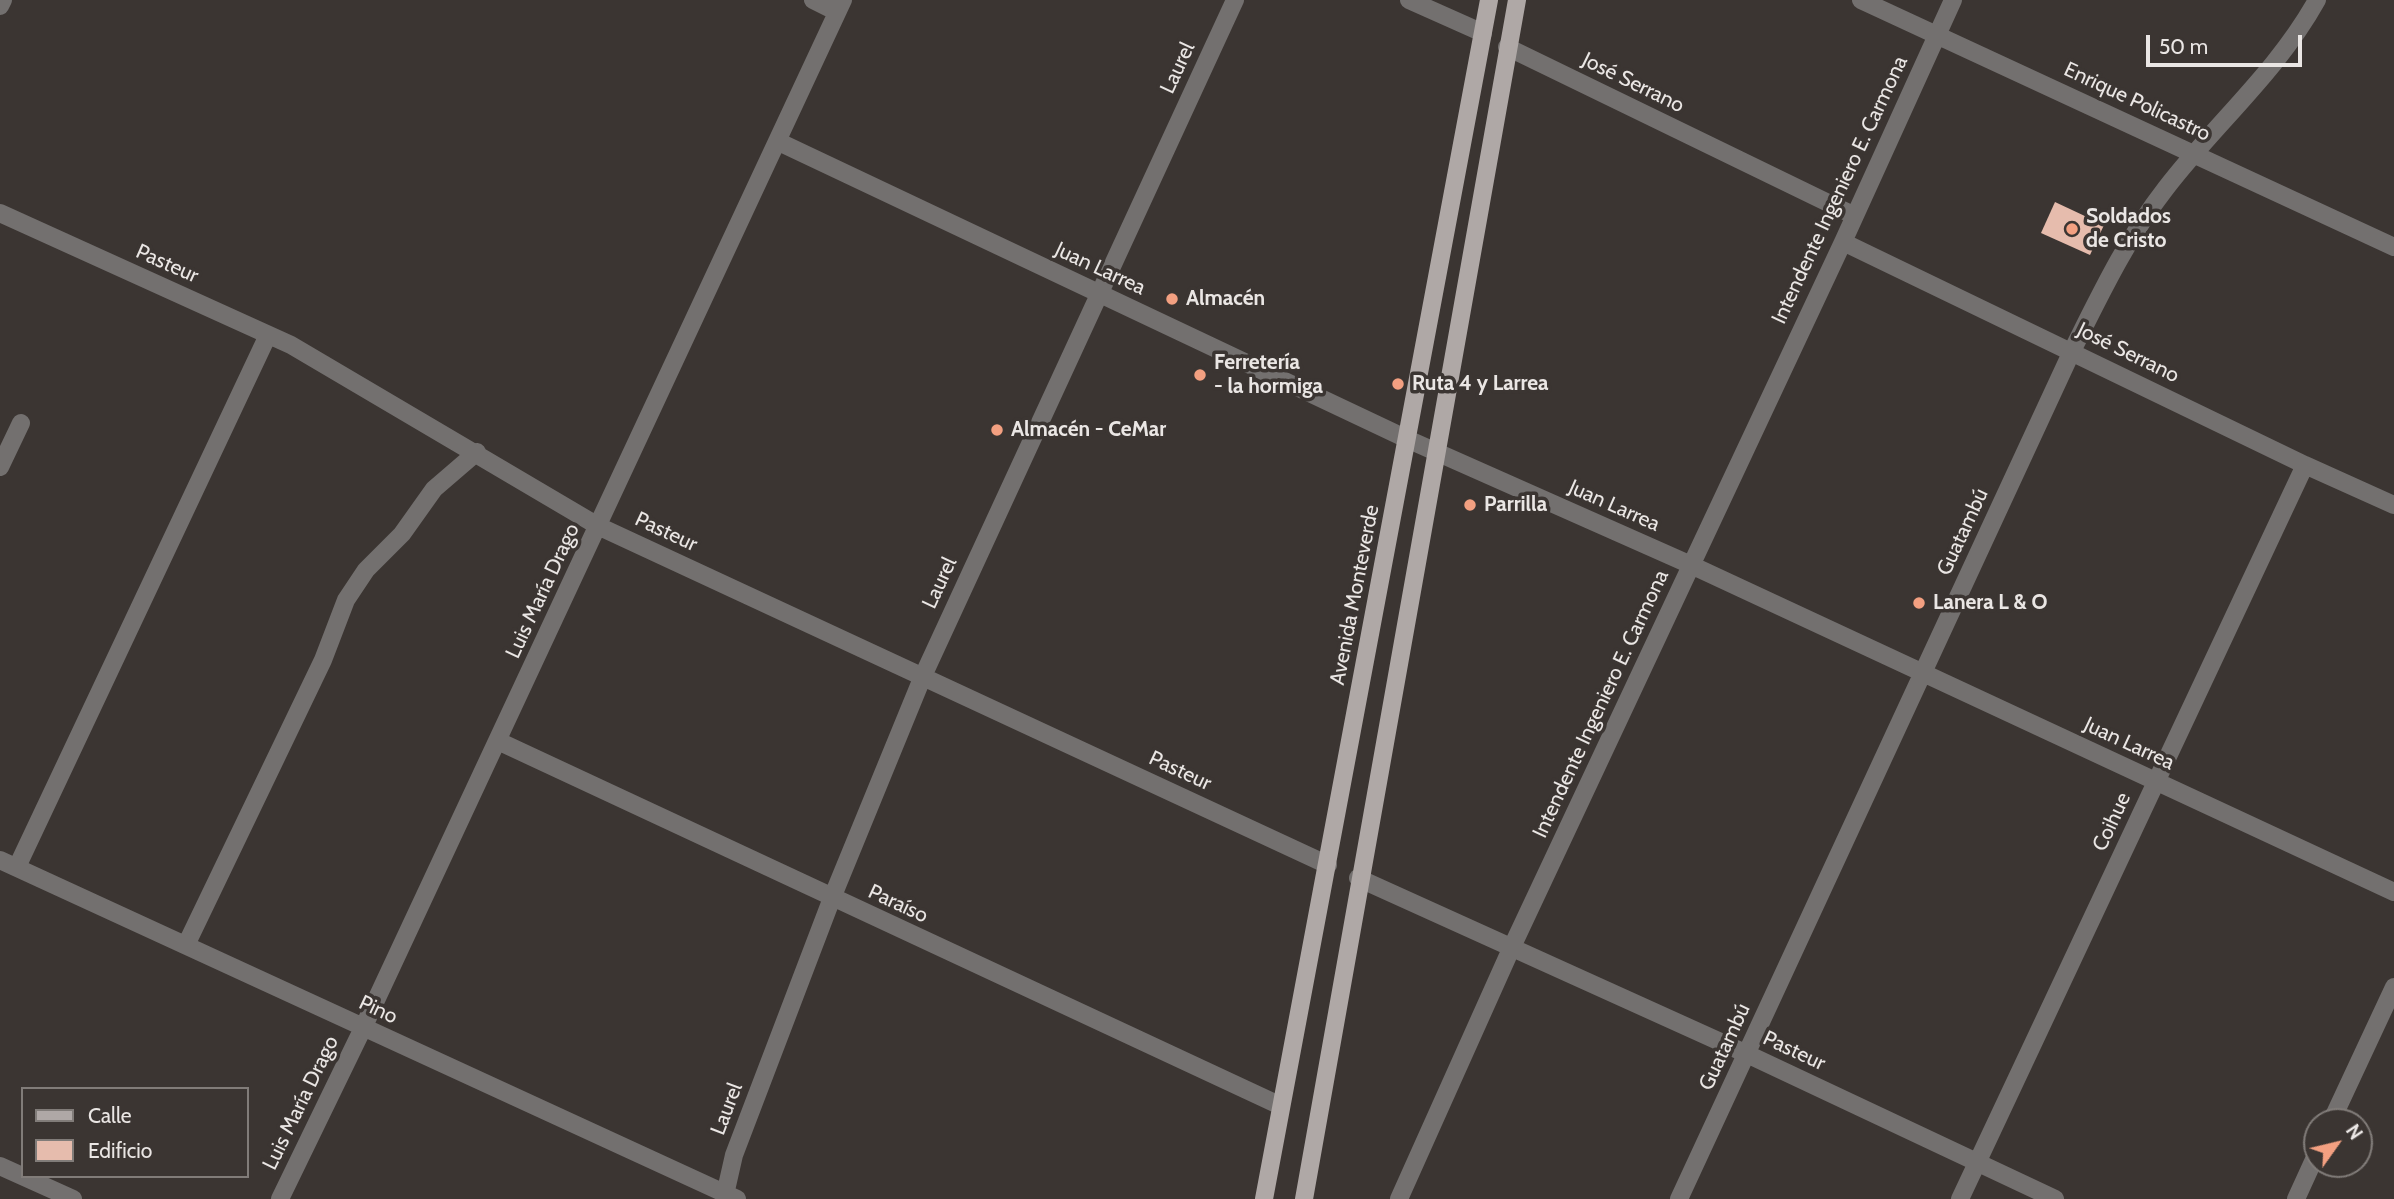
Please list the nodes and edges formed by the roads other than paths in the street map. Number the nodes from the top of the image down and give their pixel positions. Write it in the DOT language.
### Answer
graph roads {
  1 [pos="3,0"];
  2 [pos="813,0"];
  3 [pos="1235,0"];
  4 [pos="1409,0"];
  5 [pos="1489,0"];
  6 [pos="1517,0"];
  7 [pos="1861,0"];
  8 [pos="1952,0"];
  9 [pos="2316,0"];
  10 [pos="0,6"];
  11 [pos="840,6"];
  12 [pos="1483,33"];
  13 [pos="1936,35"];
  14 [pos="1507,47"];
  15 [pos="779,142"];
  16 [pos="2194,154"];
  17 [pos="0,213"];
  18 [pos="1853,215"];
  19 [pos="1843,242"];
  20 [pos="2394,247"];
  21 [pos="1098,293"];
  22 [pos="268,335"];
  23 [pos="2072,351"];
  24 [pos="21,423"];
  25 [pos="1407,439"];
  26 [pos="477,452"];
  27 [pos="1435,452"];
  28 [pos="2305,465"];
  29 [pos="0,467"];
  30 [pos="2394,505"];
  31 [pos="598,526"];
  32 [pos="1691,565"];
  33 [pos="1923,673"];
  34 [pos="923,676"];
  35 [pos="498,741"];
  36 [pos="2156,782"];
  37 [pos="0,860"];
  38 [pos="1328,865"];
  39 [pos="17,867"];
  40 [pos="1358,878"];
  41 [pos="2394,892"];
  42 [pos="832,898"];
  43 [pos="186,945"];
  44 [pos="1511,949"];
  45 [pos="2394,987"];
  46 [pos="363,1028"];
  47 [pos="1747,1054"];
  48 [pos="1281,1106"];
  49 [pos="2338,1108"];
  50 [pos="1977,1163"];
  51 [pos="0,1166"];
  52 [pos="21,1176"];
  53 [pos="26,1178"];
  54 [pos="2306,1178"];
  55 [pos="729,1197"];
  56 [pos="72,1199"];
  57 [pos="280,1199"];
  58 [pos="1264,1199"];
  59 [pos="1304,1199"];
  60 [pos="1399,1199"];
  61 [pos="1679,1199"];
  62 [pos="1960,1199"];
  63 [pos="2055,1199"];
  64 [pos="2296,1199"];
  1 -- 10 [label="street"];
  2 -- 11 [label="street"];
  3 -- 21 [label="street, Laurel"];
  4 -- 12 [label="street"];
  5 -- 12 [label="main road, Avenida Monteverde"];
  6 -- 14 [label="main road"];
  7 -- 13 [label="street, Enrique Policastro"];
  8 -- 13 [label="street, Intendente Ingeniero E. Carmona"];
  9 -- 16 [label="street, Guatambú"];
  11 -- 15 [label="street, Luis María Drago"];
  12 -- 25 [label="main road, Avenida Monteverde"];
  13 -- 16 [label="street, Enrique Policastro"];
  13 -- 18 [label="street, Intendente Ingeniero E. Carmona"];
  14 -- 18 [label="street, José Serrano"];
  14 -- 27 [label="main road"];
  15 -- 21 [label="street, Juan Larrea"];
  15 -- 31 [label="street, Luis María Drago"];
  16 -- 20 [label="street, Enrique Policastro"];
  16 -- 23 [label="street, Guatambú"];
  17 -- 22 [label="street, Pasteur"];
  18 -- 19 [label="street, Intendente Ingeniero E. Carmona"];
  19 -- 23 [label="street, José Serrano"];
  19 -- 32 [label="street, Intendente Ingeniero E. Carmona"];
  21 -- 25 [label="street, Juan Larrea"];
  21 -- 34 [label="street, Laurel"];
  22 -- 26 [label="street, Pasteur"];
  22 -- 39 [label="street"];
  23 -- 28 [label="street, José Serrano"];
  23 -- 33 [label="street, Guatambú"];
  24 -- 29 [label="street"];
  25 -- 27 [label="street, Juan Larrea"];
  25 -- 38 [label="main road, Avenida Monteverde"];
  26 -- 31 [label="street, Pasteur"];
  26 -- 43 [label="street"];
  27 -- 32 [label="street, Juan Larrea"];
  27 -- 40 [label="main road"];
  28 -- 30 [label="street, José Serrano"];
  28 -- 36 [label="street, Coihue"];
  31 -- 34 [label="street, Pasteur"];
  31 -- 35 [label="street, Luis María Drago"];
  32 -- 33 [label="street, Juan Larrea"];
  32 -- 44 [label="street, Intendente Ingeniero E. Carmona"];
  33 -- 36 [label="street, Juan Larrea"];
  33 -- 47 [label="street, Guatambú"];
  34 -- 38 [label="street, Pasteur"];
  34 -- 42 [label="street, Laurel"];
  35 -- 42 [label="street, Paraíso"];
  35 -- 46 [label="street, Luis María Drago"];
  36 -- 41 [label="street, Juan Larrea"];
  36 -- 50 [label="street, Coihue"];
  37 -- 39 [label="street, Pino"];
  38 -- 48 [label="main road, Avenida Monteverde"];
  39 -- 43 [label="street, Pino"];
  40 -- 44 [label="street, Pasteur"];
  40 -- 59 [label="main road"];
  42 -- 48 [label="street, Paraíso"];
  42 -- 55 [label="street, Laurel"];
  43 -- 46 [label="street, Pino"];
  44 -- 47 [label="street, Pasteur"];
  44 -- 60 [label="street, Intendente Ingeniero E. Carmona"];
  45 -- 49 [label="street"];
  46 -- 55 [label="street, Pino"];
  46 -- 57 [label="street, Luis María Drago"];
  47 -- 50 [label="street, Pasteur"];
  47 -- 61 [label="street, Guatambú"];
  48 -- 58 [label="main road, Avenida Monteverde"];
  50 -- 62 [label="street, Coihue"];
  50 -- 63 [label="street, Pasteur"];
  51 -- 52 [label="street"];
  53 -- 56 [label="street"];
  54 -- 64 [label="street"];
}
